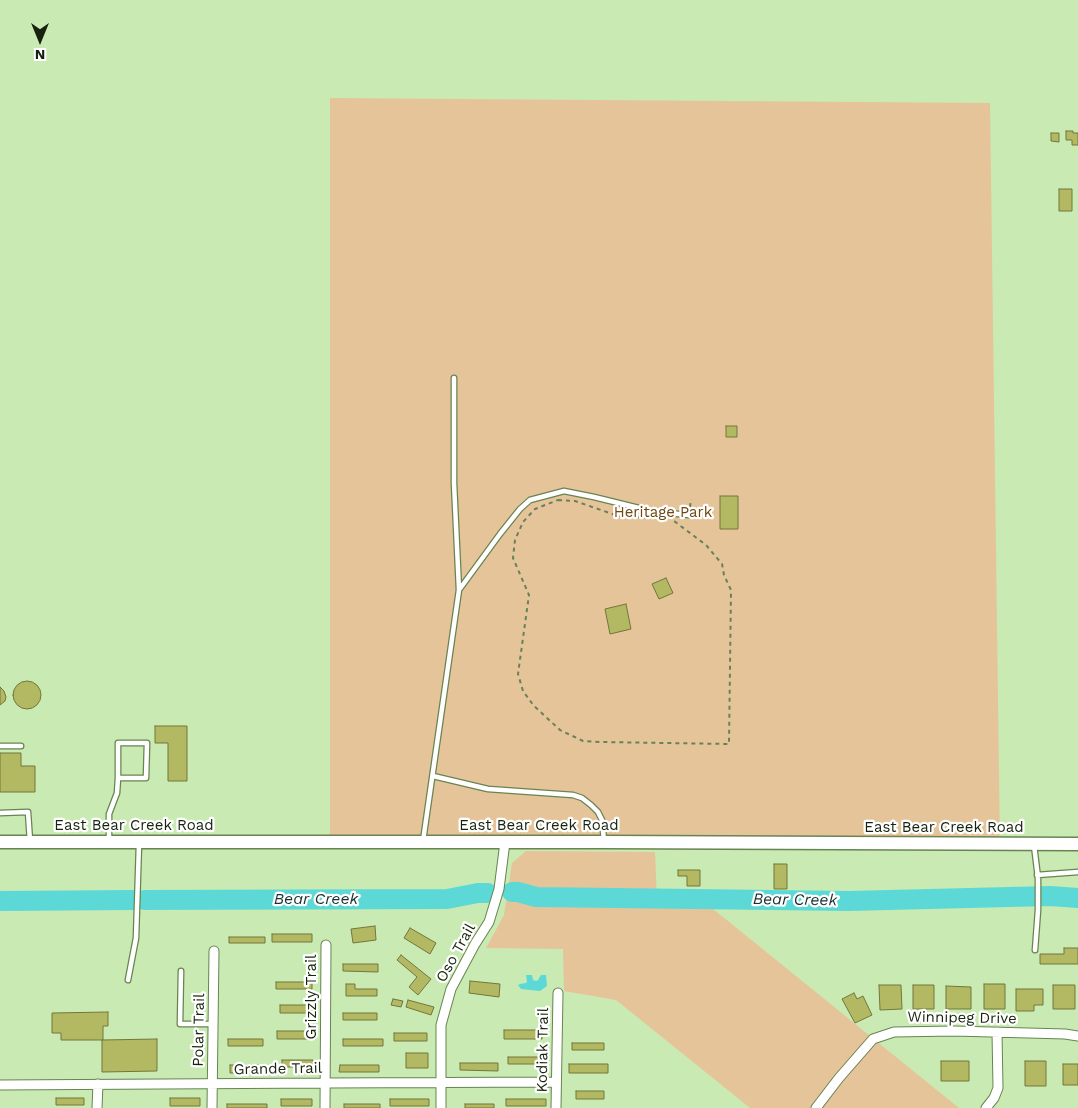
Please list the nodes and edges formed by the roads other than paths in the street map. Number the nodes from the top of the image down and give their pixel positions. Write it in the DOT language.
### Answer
graph roads {
  1 [pos="454,378"];
  2 [pos="690,515"];
  3 [pos="459,590"];
  4 [pos="0,746"];
  5 [pos="21,746"];
  6 [pos="433,776"];
  7 [pos="118,778"];
  8 [pos="0,813"];
  9 [pos="0,842"];
  10 [pos="30,842"];
  11 [pos="109,842"];
  12 [pos="139,842"];
  13 [pos="423,842"];
  14 [pos="505,842"];
  15 [pos="604,842"];
  16 [pos="1078,844"];
  17 [pos="1034,845"];
  18 [pos="1078,872"];
  19 [pos="1037,875"];
  20 [pos="326,945"];
  21 [pos="1035,950"];
  22 [pos="214,951"];
  23 [pos="180,971"];
  24 [pos="128,980"];
  25 [pos="558,993"];
  26 [pos="213,1024"];
  27 [pos="997,1032"];
  28 [pos="1078,1036"];
  29 [pos="441,1082"];
  30 [pos="556,1082"];
  31 [pos="325,1083"];
  32 [pos="98,1084"];
  33 [pos="212,1084"];
  34 [pos="0,1085"];
  35 [pos="97,1108"];
  36 [pos="212,1108"];
  37 [pos="325,1108"];
  38 [pos="441,1108"];
  39 [pos="556,1108"];
  40 [pos="816,1108"];
  41 [pos="986,1108"];
  1 -- 3 [label="lane"];
  2 -- 3 [label="lane"];
  3 -- 6 [label="lane"];
  4 -- 5 [label="lane"];
  6 -- 13 [label="lane"];
  6 -- 15 [label="lane"];
  7 -- 7 [label="lane"];
  7 -- 11 [label="lane"];
  8 -- 10 [label="lane"];
  9 -- 10 [label="main road, East Bear Creek Road"];
  10 -- 11 [label="main road, East Bear Creek Road"];
  11 -- 12 [label="main road, East Bear Creek Road"];
  12 -- 13 [label="main road, East Bear Creek Road"];
  12 -- 24 [label="lane"];
  13 -- 14 [label="main road, East Bear Creek Road"];
  14 -- 15 [label="main road, East Bear Creek Road"];
  14 -- 29 [label="street, Oso Trail"];
  15 -- 17 [label="main road, East Bear Creek Road"];
  16 -- 17 [label="main road, East Bear Creek Road"];
  17 -- 19 [label="lane"];
  18 -- 19 [label="lane"];
  19 -- 21 [label="lane"];
  20 -- 31 [label="street, Grizzly Trail"];
  22 -- 26 [label="street, Polar Trail"];
  23 -- 26 [label="lane"];
  25 -- 30 [label="street, Kodiak Trail"];
  26 -- 33 [label="street, Polar Trail"];
  27 -- 28 [label="street, Winnipeg Drive"];
  27 -- 40 [label="street, Winnipeg Drive"];
  27 -- 41 [label="street"];
  29 -- 30 [label="street, Grande Trail"];
  29 -- 31 [label="street, Grande Trail"];
  29 -- 38 [label="street, Oso Trail"];
  30 -- 39 [label="street, Kodiak Trail"];
  31 -- 33 [label="street, Grande Trail"];
  31 -- 37 [label="street, Grizzly Trail"];
  32 -- 33 [label="street, Grande Trail"];
  32 -- 34 [label="street, Grande Trail"];
  32 -- 35 [label="street"];
  33 -- 36 [label="street, Polar Trail"];
}
